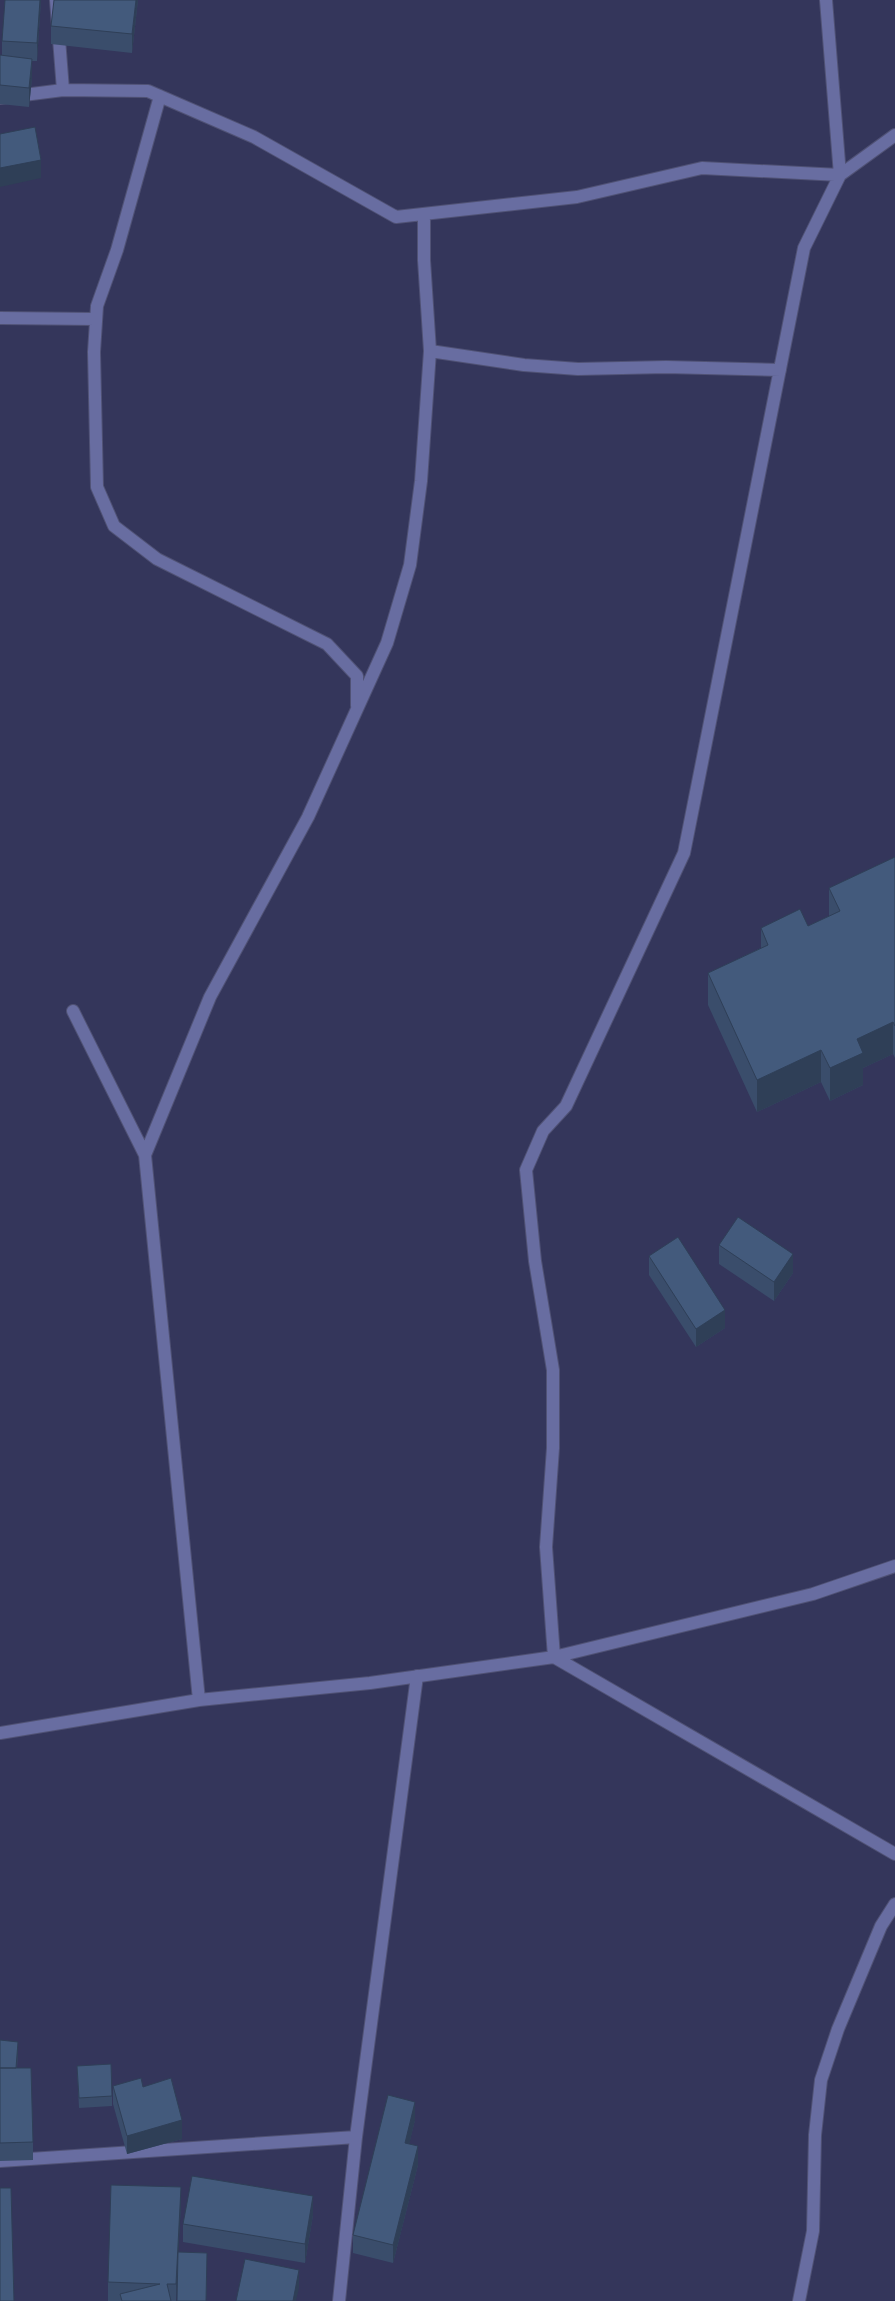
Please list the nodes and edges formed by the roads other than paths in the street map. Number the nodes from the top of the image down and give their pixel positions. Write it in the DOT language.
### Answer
graph roads {
  1 [pos="56,0"];
  2 [pos="826,0"];
  3 [pos="63,90"];
  4 [pos="160,96"];
  5 [pos="0,98"];
  6 [pos="895,135"];
  7 [pos="840,175"];
  8 [pos="424,214"];
  9 [pos="0,318"];
  10 [pos="95,318"];
  11 [pos="430,350"];
  12 [pos="780,370"];
  13 [pos="357,711"];
  14 [pos="73,1011"];
  15 [pos="145,1155"];
  16 [pos="895,1566"];
  17 [pos="554,1657"];
  18 [pos="417,1676"];
  19 [pos="199,1700"];
  20 [pos="0,1733"];
  21 [pos="895,1854"];
  22 [pos="895,1904"];
  23 [pos="356,2137"];
  24 [pos="0,2162"];
  25 [pos="339,2301"];
  26 [pos="799,2301"];
  1 -- 3 [label="street"];
  2 -- 7 [label="street"];
  3 -- 4 [label="street"];
  3 -- 5 [label="street"];
  4 -- 8 [label="street"];
  4 -- 10 [label="street"];
  6 -- 7 [label="street"];
  7 -- 8 [label="street"];
  7 -- 12 [label="street"];
  8 -- 11 [label="street"];
  9 -- 10 [label="street"];
  10 -- 13 [label="street"];
  11 -- 12 [label="street"];
  11 -- 13 [label="street"];
  12 -- 17 [label="street"];
  13 -- 15 [label="street"];
  14 -- 15 [label="street"];
  15 -- 19 [label="street"];
  16 -- 17 [label="street"];
  17 -- 18 [label="street"];
  17 -- 21 [label="street"];
  18 -- 19 [label="street"];
  18 -- 23 [label="street"];
  19 -- 20 [label="street"];
  22 -- 26 [label="street"];
  23 -- 24 [label="street"];
  23 -- 25 [label="street"];
}
